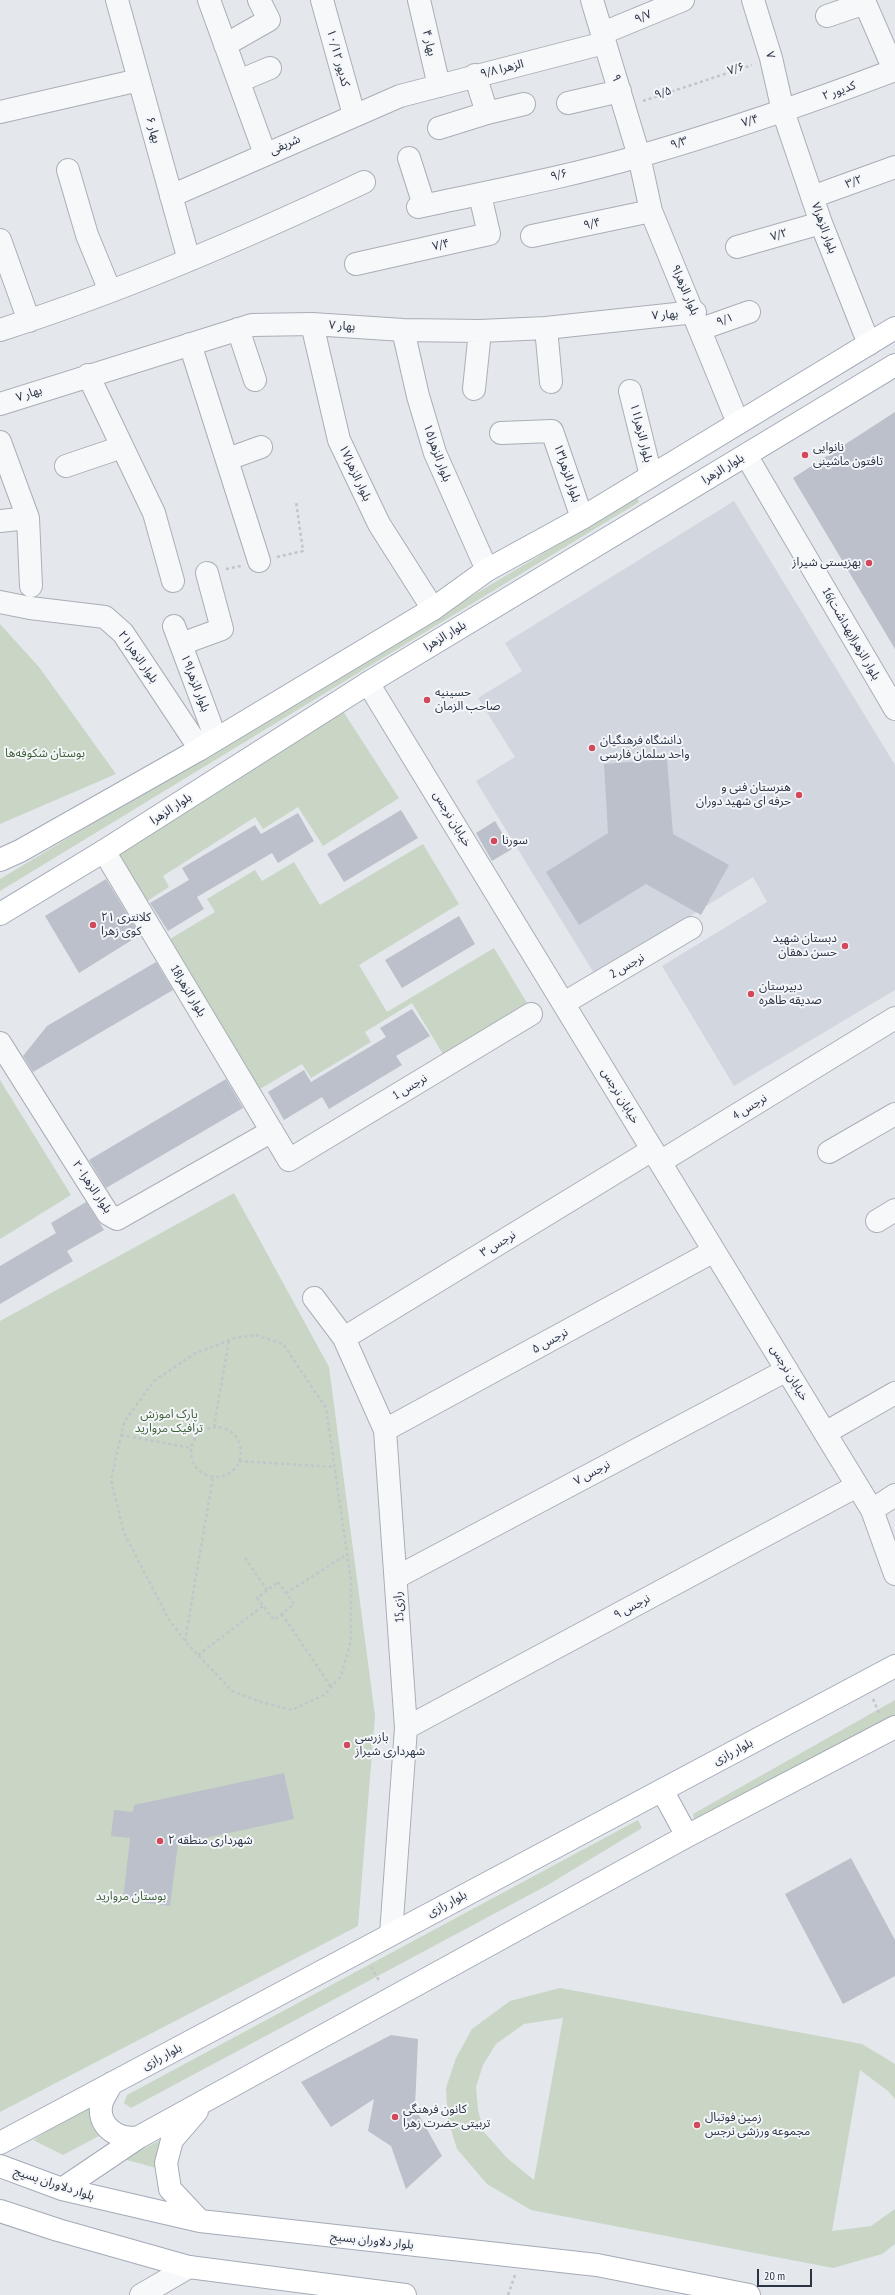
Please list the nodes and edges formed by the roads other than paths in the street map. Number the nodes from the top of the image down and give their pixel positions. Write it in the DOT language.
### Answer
graph roads {
  1 [pos="117,0"];
  2 [pos="208,0"];
  3 [pos="259,0"];
  4 [pos="322,0"];
  5 [pos="419,0"];
  6 [pos="592,0"];
  7 [pos="682,0"];
  8 [pos="753,0"];
  9 [pos="827,16"];
  10 [pos="604,38"];
  11 [pos="225,45"];
  12 [pos="270,68"];
  13 [pos="895,70"];
  14 [pos="475,75"];
  15 [pos="139,80"];
  16 [pos="239,82"];
  17 [pos="438,86"];
  18 [pos="400,96"];
  19 [pos="623,99"];
  20 [pos="568,103"];
  21 [pos="524,104"];
  22 [pos="783,111"];
  23 [pos="0,112"];
  24 [pos="487,113"];
  25 [pos="354,115"];
  26 [pos="439,128"];
  27 [pos="718,130"];
  28 [pos="265,154"];
  29 [pos="639,156"];
  30 [pos="410,158"];
  31 [pos="895,167"];
  32 [pos="68,170"];
  33 [pos="364,182"];
  34 [pos="480,195"];
  35 [pos="171,196"];
  36 [pos="812,196"];
  37 [pos="652,211"];
  38 [pos="821,223"];
  39 [pos="532,236"];
  40 [pos="0,240"];
  41 [pos="737,247"];
  42 [pos="189,260"];
  43 [pos="356,264"];
  44 [pos="110,291"];
  45 [pos="749,312"];
  46 [pos="29,321"];
  47 [pos="698,321"];
  48 [pos="312,324"];
  49 [pos="546,328"];
  50 [pos="895,328"];
  51 [pos="238,329"];
  52 [pos="0,330"];
  53 [pos="403,330"];
  54 [pos="480,331"];
  55 [pos="190,344"];
  56 [pos="869,344"];
  57 [pos="895,365"];
  58 [pos="88,375"];
  59 [pos="256,380"];
  60 [pos="550,382"];
  61 [pos="474,389"];
  62 [pos="630,391"];
  63 [pos="0,404"];
  64 [pos="738,423"];
  65 [pos="501,433"];
  66 [pos="0,442"];
  67 [pos="122,447"];
  68 [pos="261,447"];
  69 [pos="746,455"];
  70 [pos="228,459"];
  71 [pos="66,466"];
  72 [pos="644,479"];
  73 [pos="650,513"];
  74 [pos="28,518"];
  75 [pos="582,518"];
  76 [pos="0,521"];
  77 [pos="259,562"];
  78 [pos="487,570"];
  79 [pos="207,573"];
  80 [pos="173,581"];
  81 [pos="31,586"];
  82 [pos="0,602"];
  83 [pos="433,609"];
  84 [pos="368,683"];
  85 [pos="895,709"];
  86 [pos="208,744"];
  87 [pos="104,851"];
  88 [pos="0,860"];
  89 [pos="0,914"];
  90 [pos="691,928"];
  91 [pos="564,1003"];
  92 [pos="531,1014"];
  93 [pos="895,1018"];
  94 [pos="0,1042"];
  95 [pos="895,1114"];
  96 [pos="272,1131"];
  97 [pos="829,1152"];
  98 [pos="656,1156"];
  99 [pos="289,1160"];
  100 [pos="714,1251"];
  101 [pos="314,1298"];
  102 [pos="344,1338"];
  103 [pos="787,1370"];
  104 [pos="895,1393"];
  105 [pos="386,1430"];
  106 [pos="825,1433"];
  107 [pos="857,1486"];
  108 [pos="895,1495"];
  109 [pos="872,1510"];
  110 [pos="895,1529"];
  111 [pos="895,1574"];
  112 [pos="397,1577"];
  113 [pos="895,1666"];
  114 [pos="406,1728"];
  115 [pos="891,1729"];
  116 [pos="662,1790"];
  117 [pos="687,1836"];
  118 [pos="391,1934"];
  119 [pos="112,2083"];
  120 [pos="204,2102"];
  121 [pos="140,2137"];
  122 [pos="0,2143"];
  123 [pos="0,2166"];
  124 [pos="62,2188"];
  125 [pos="0,2213"];
  126 [pos="200,2222"];
  127 [pos="189,2267"];
  128 [pos="141,2295"];
  129 [pos="405,2295"];
  130 [pos="749,2295"];
  1 -- 15 [label="street, بهار ۶"];
  2 -- 11 [label="street"];
  3 -- 11 [label="street"];
  4 -- 25 [label="street, کدیور ۱۰/۱۲"];
  5 -- 17 [label="street, بهار ۴"];
  6 -- 10 [label="street, ۹"];
  7 -- 10 [label="street, ۹/۷"];
  8 -- 22 [label="street, ۷"];
  9 -- 13 [label="street"];
  10 -- 14 [label="street, الزهرا ۹/۸"];
  10 -- 19 [label="street, ۹"];
  11 -- 16 [label="street"];
  12 -- 16 [label="street"];
  13 -- 22 [label="street, ۲ کدیور"];
  14 -- 17 [label="street, الزهرا ۹/۸"];
  14 -- 24 [label="street"];
  15 -- 23 [label="street"];
  15 -- 35 [label="street, بهار ۶"];
  16 -- 28 [label="street"];
  17 -- 18 [label="street, الزهرا ۹/۸"];
  18 -- 25 [label="street, شریفی"];
  19 -- 20 [label="street"];
  19 -- 29 [label="street, ۹"];
  21 -- 24 [label="street"];
  22 -- 27 [label="street, ۷/۴"];
  22 -- 36 [label="street, بلوار الزهرا۷"];
  24 -- 26 [label="street"];
  25 -- 28 [label="street, شریفی"];
  27 -- 29 [label="street, ۹/۳"];
  28 -- 35 [label="street, شریفی"];
  29 -- 34 [label="street, ۹/۶"];
  29 -- 37 [label="street, بلوار الزهرا۹"];
  30 -- 34 [label="street, ۹/۶"];
  31 -- 36 [label="street, ۳/۲"];
  32 -- 44 [label="street"];
  33 -- 42 [label="street"];
  34 -- 43 [label="street, ۷/۴"];
  35 -- 42 [label="street, بهار ۶"];
  36 -- 38 [label="street, بلوار الزهرا۷"];
  37 -- 39 [label="street, ۹/۴"];
  37 -- 47 [label="street, بلوار الزهرا۹"];
  38 -- 41 [label="street, ۷/۲"];
  38 -- 56 [label="street, بلوار الزهرا۷"];
  40 -- 46 [label="street"];
  42 -- 44 [label="street"];
  44 -- 46 [label="street"];
  45 -- 47 [label="street, ۹/۱"];
  46 -- 52 [label="street"];
  47 -- 49 [label="street, بهار ۷"];
  47 -- 64 [label="street, بلوار الزهرا۹"];
  48 -- 51 [label="street, بهار ۷"];
  48 -- 53 [label="street, بهار ۷"];
  48 -- 83 [label="street, بلوار الزهرا۱۷"];
  49 -- 54 [label="street, بهار ۷"];
  49 -- 60 [label="street"];
  50 -- 56 [label="main road"];
  51 -- 55 [label="street, بهار ۷"];
  51 -- 59 [label="street"];
  53 -- 54 [label="street, بهار ۷"];
  53 -- 78 [label="street, بلوار الزهرا۱۵"];
  54 -- 61 [label="street"];
  55 -- 58 [label="street, بهار ۷"];
  55 -- 70 [label="street"];
  56 -- 64 [label="main road"];
  57 -- 69 [label="main road, بلوار الزهرا"];
  58 -- 63 [label="street, بهار ۷"];
  58 -- 67 [label="street"];
  62 -- 72 [label="street, بلوار الزهرا۱۱"];
  64 -- 72 [label="main road"];
  65 -- 75 [label="street, بلوار الزهرا۱۳"];
  66 -- 74 [label="street"];
  67 -- 71 [label="street"];
  67 -- 80 [label="street"];
  68 -- 70 [label="street"];
  69 -- 73 [label="main road, بلوار الزهرا"];
  69 -- 85 [label="street, 16بلوار الزهرا(بهداشت)"];
  70 -- 77 [label="street"];
  72 -- 73 [label="main road"];
  72 -- 75 [label="main road"];
  73 -- 84 [label="main road, بلوار الزهرا"];
  74 -- 76 [label="street"];
  74 -- 81 [label="street"];
  75 -- 78 [label="main road"];
  78 -- 83 [label="main road"];
  79 -- 86 [label="street, بلوار الزهرا۱۹"];
  82 -- 86 [label="street, بلوار الزهرا۲۱"];
  83 -- 86 [label="main road"];
  84 -- 87 [label="main road, بلوار الزهرا"];
  84 -- 91 [label="street, خیابان نرجس"];
  86 -- 88 [label="main road"];
  87 -- 89 [label="main road, بلوار الزهرا"];
  87 -- 96 [label="street, 18بلوار الزهرا"];
  90 -- 91 [label="street, 2 نرجس"];
  91 -- 98 [label="street, خیابان نرجس"];
  92 -- 99 [label="street, 1 نرجس"];
  93 -- 98 [label="street, 4 نرجس"];
  94 -- 96 [label="street, بلوار الزهرا۲۰"];
  95 -- 97 [label="street"];
  96 -- 99 [label="street, 18بلوار الزهرا"];
  98 -- 100 [label="street, خیابان نرجس"];
  98 -- 102 [label="street, نرجس ۳"];
  100 -- 103 [label="street, خیابان نرجس"];
  100 -- 105 [label="street, نرجس ۵"];
  101 -- 102 [label="street, 15رازی"];
  102 -- 105 [label="street, 15رازی"];
  103 -- 106 [label="street, خیابان نرجس"];
  103 -- 112 [label="street, نرجس ۷"];
  104 -- 106 [label="street"];
  105 -- 112 [label="street, 15رازی"];
  106 -- 107 [label="street, خیابان نرجس"];
  107 -- 109 [label="street, خیابان نرجس"];
  107 -- 114 [label="street, نرجس ۹"];
  108 -- 109 [label="street"];
  109 -- 110 [label="street"];
  109 -- 111 [label="street"];
  112 -- 114 [label="street, 15رازی"];
  113 -- 116 [label="main road, بلوار رازی"];
  114 -- 118 [label="street, 15رازی"];
  115 -- 117 [label="main road"];
  116 -- 117 [label="main road"];
  116 -- 118 [label="main road, بلوار رازی"];
  117 -- 120 [label="main road"];
  118 -- 119 [label="main road, بلوار رازی"];
  119 -- 121 [label="main road"];
  119 -- 122 [label="main road, بلوار رازی"];
  120 -- 121 [label="main road"];
  120 -- 126 [label="main road"];
  121 -- 124 [label="main road"];
  123 -- 124 [label="main road, بلوار دلاوران بسیج"];
  124 -- 126 [label="main road, بلوار دلاوران بسیج"];
  125 -- 127 [label="main road"];
  126 -- 130 [label="main road, بلوار دلاوران بسیج"];
  127 -- 128 [label="street"];
  127 -- 129 [label="main road"];
}
